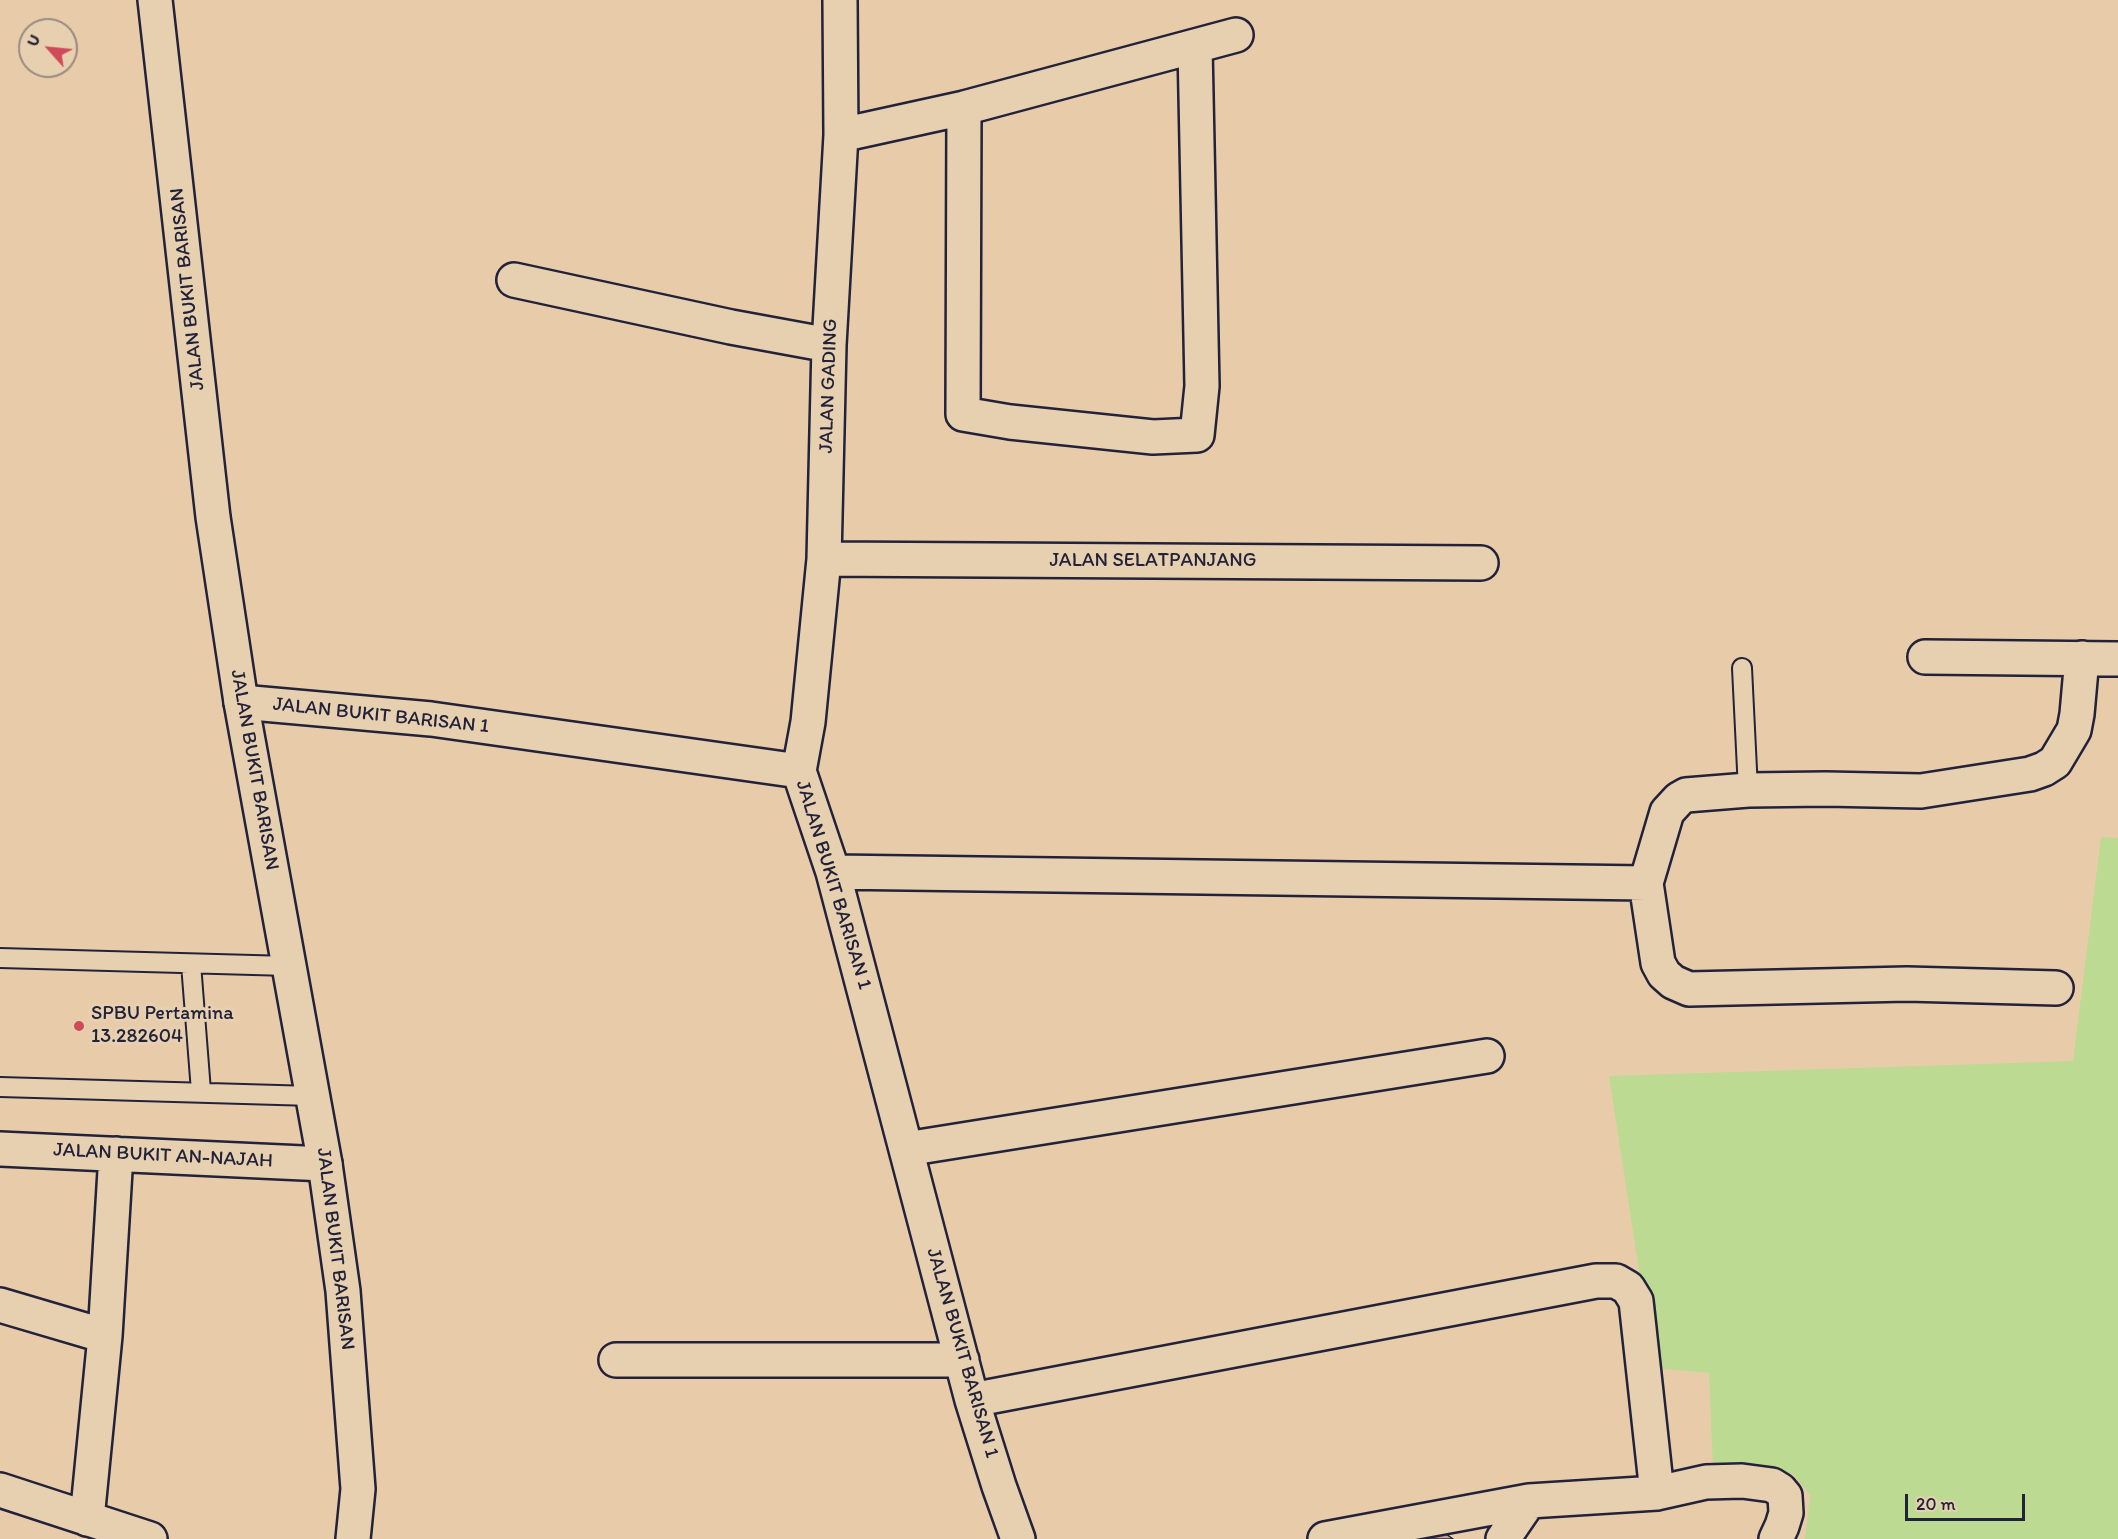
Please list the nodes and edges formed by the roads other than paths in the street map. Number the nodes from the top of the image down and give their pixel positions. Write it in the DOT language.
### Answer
graph roads {
  1 [pos="155,0"];
  2 [pos="840,0"];
  3 [pos="1236,35"];
  4 [pos="1195,47"];
  5 [pos="964,108"];
  6 [pos="841,135"];
  7 [pos="514,280"];
  8 [pos="829,345"];
  9 [pos="824,559"];
  10 [pos="1481,563"];
  11 [pos="1925,657"];
  12 [pos="2082,658"];
  13 [pos="2118,659"];
  14 [pos="1742,668"];
  15 [pos="242,702"];
  16 [pos="798,771"];
  17 [pos="1748,790"];
  18 [pos="833,872"];
  19 [pos="1646,883"];
  20 [pos="0,958"];
  21 [pos="191,964"];
  22 [pos="289,966"];
  23 [pos="2056,988"];
  24 [pos="1487,1056"];
  25 [pos="0,1087"];
  26 [pos="201,1091"];
  27 [pos="314,1096"];
  28 [pos="0,1149"];
  29 [pos="906,1149"];
  30 [pos="116,1154"];
  31 [pos="326,1164"];
  32 [pos="0,1305"];
  33 [pos="105,1336"];
  34 [pos="616,1359"];
  35 [pos="962,1360"];
  36 [pos="972,1400"];
  37 [pos="0,1490"];
  38 [pos="1657,1493"];
  39 [pos="1528,1501"];
  40 [pos="87,1519"];
  41 [pos="150,1539"];
  42 [pos="353,1539"];
  43 [pos="1018,1539"];
  44 [pos="1325,1539"];
  45 [pos="1503,1539"];
  46 [pos="1776,1539"];
  1 -- 15 [label="street, JALAN BUKIT BARISAN"];
  2 -- 6 [label="street, JALAN GADING"];
  3 -- 4 [label="street"];
  4 -- 5 [label="street"];
  4 -- 5 [label="street"];
  5 -- 6 [label="street"];
  6 -- 8 [label="street, JALAN GADING"];
  7 -- 8 [label="street"];
  8 -- 9 [label="street, JALAN GADING"];
  9 -- 10 [label="street, JALAN SELATPANJANG"];
  9 -- 16 [label="street, JALAN GADING"];
  11 -- 12 [label="street"];
  12 -- 13 [label="street"];
  12 -- 17 [label="street"];
  14 -- 17 [label="lane"];
  15 -- 16 [label="street, JALAN BUKIT BARISAN 1"];
  15 -- 22 [label="street, JALAN BUKIT BARISAN"];
  16 -- 18 [label="street, JALAN BUKIT BARISAN 1"];
  17 -- 19 [label="street"];
  18 -- 19 [label="street"];
  18 -- 29 [label="street, JALAN BUKIT BARISAN 1"];
  19 -- 23 [label="street"];
  20 -- 21 [label="lane"];
  21 -- 22 [label="lane"];
  21 -- 26 [label="lane"];
  22 -- 27 [label="street, JALAN BUKIT BARISAN"];
  24 -- 29 [label="street"];
  25 -- 26 [label="lane"];
  26 -- 27 [label="lane"];
  27 -- 31 [label="street, JALAN BUKIT BARISAN"];
  28 -- 30 [label="street, JALAN BUKIT AN-NAJAH"];
  29 -- 35 [label="street, JALAN BUKIT BARISAN 1"];
  30 -- 31 [label="street, JALAN BUKIT AN-NAJAH"];
  30 -- 33 [label="street"];
  31 -- 42 [label="street, JALAN BUKIT BARISAN"];
  32 -- 33 [label="street"];
  33 -- 40 [label="street"];
  34 -- 35 [label="street"];
  35 -- 36 [label="street, JALAN BUKIT BARISAN 1"];
  36 -- 38 [label="street"];
  36 -- 43 [label="street, JALAN BUKIT BARISAN 1"];
  37 -- 40 [label="street"];
  38 -- 39 [label="street"];
  38 -- 46 [label="street"];
  39 -- 44 [label="street"];
  39 -- 45 [label="street"];
  40 -- 41 [label="street"];
}
